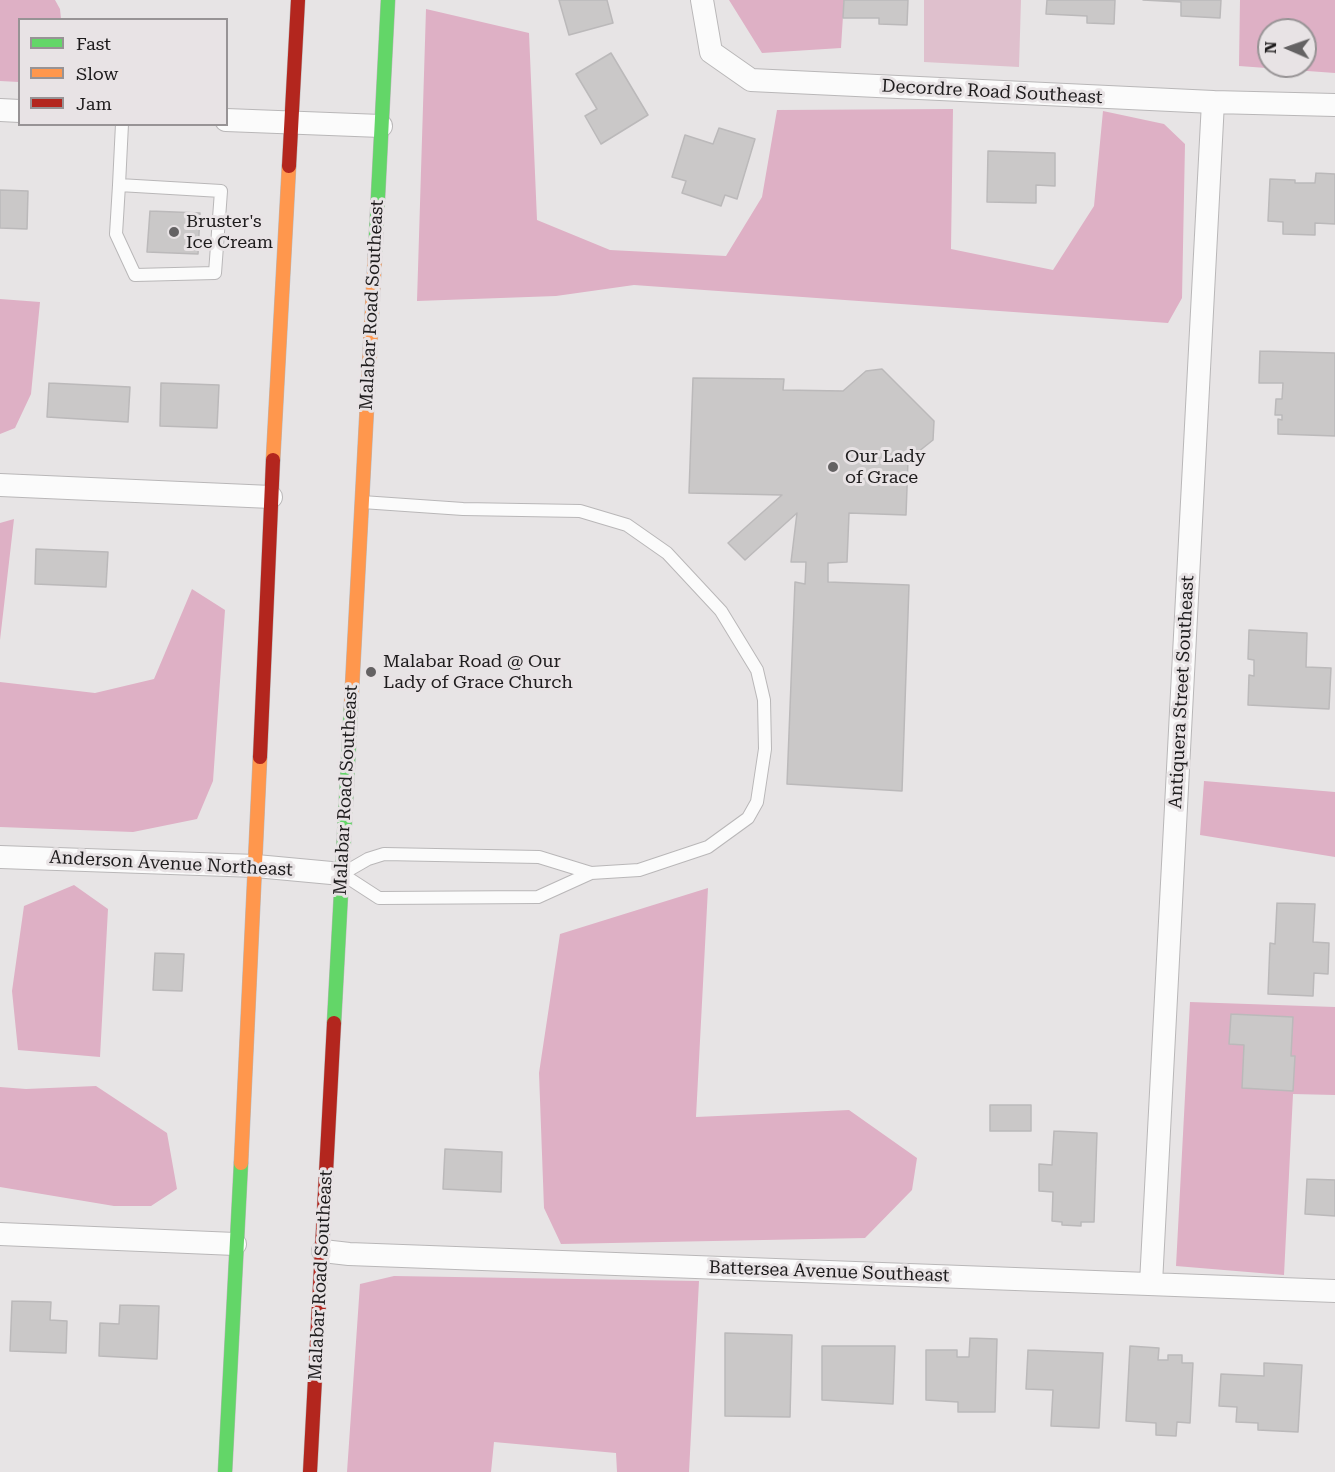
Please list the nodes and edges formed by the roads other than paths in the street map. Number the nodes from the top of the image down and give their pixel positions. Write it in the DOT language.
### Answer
graph roads {
  1 [pos="298,0"];
  2 [pos="388,0"];
  3 [pos="702,0"];
  4 [pos="1213,102"];
  5 [pos="1335,105"];
  6 [pos="0,110"];
  7 [pos="18,111"];
  8 [pos="228,120"];
  9 [pos="291,123"];
  10 [pos="122,126"];
  11 [pos="381,126"];
  12 [pos="119,185"];
  13 [pos="0,485"];
  14 [pos="271,497"];
  15 [pos="362,502"];
  16 [pos="0,856"];
  17 [pos="256,867"];
  18 [pos="342,873"];
  19 [pos="591,873"];
  20 [pos="0,1234"];
  21 [pos="235,1244"];
  22 [pos="322,1251"];
  23 [pos="1151,1283"];
  24 [pos="1335,1291"];
  25 [pos="225,1472"];
  26 [pos="310,1472"];
  1 -- 9 [label="main road"];
  2 -- 11 [label="main road, Malabar Road Southeast"];
  3 -- 4 [label="street, Decordre Road Southeast"];
  4 -- 5 [label="street, Decordre Road Southeast"];
  4 -- 23 [label="street, Antiquera Street Southeast"];
  6 -- 7 [label="street"];
  8 -- 9 [label="street"];
  9 -- 11 [label="street"];
  9 -- 14 [label="main road"];
  10 -- 12 [label="lane"];
  11 -- 15 [label="main road, Malabar Road Southeast"];
  12 -- 12 [label="lane"];
  13 -- 14 [label="street"];
  14 -- 17 [label="main road"];
  15 -- 18 [label="main road, Malabar Road Southeast"];
  15 -- 19 [label="lane"];
  16 -- 17 [label="street, Anderson Avenue Northeast"];
  17 -- 18 [label="street, Anderson Avenue Northeast"];
  17 -- 21 [label="main road"];
  18 -- 19 [label="lane"];
  18 -- 19 [label="lane"];
  18 -- 22 [label="main road, Malabar Road Southeast"];
  20 -- 21 [label="street"];
  21 -- 25 [label="main road"];
  22 -- 23 [label="street, Battersea Avenue Southeast"];
  22 -- 26 [label="main road, Malabar Road Southeast"];
  23 -- 24 [label="street, Battersea Avenue Southeast"];
}
